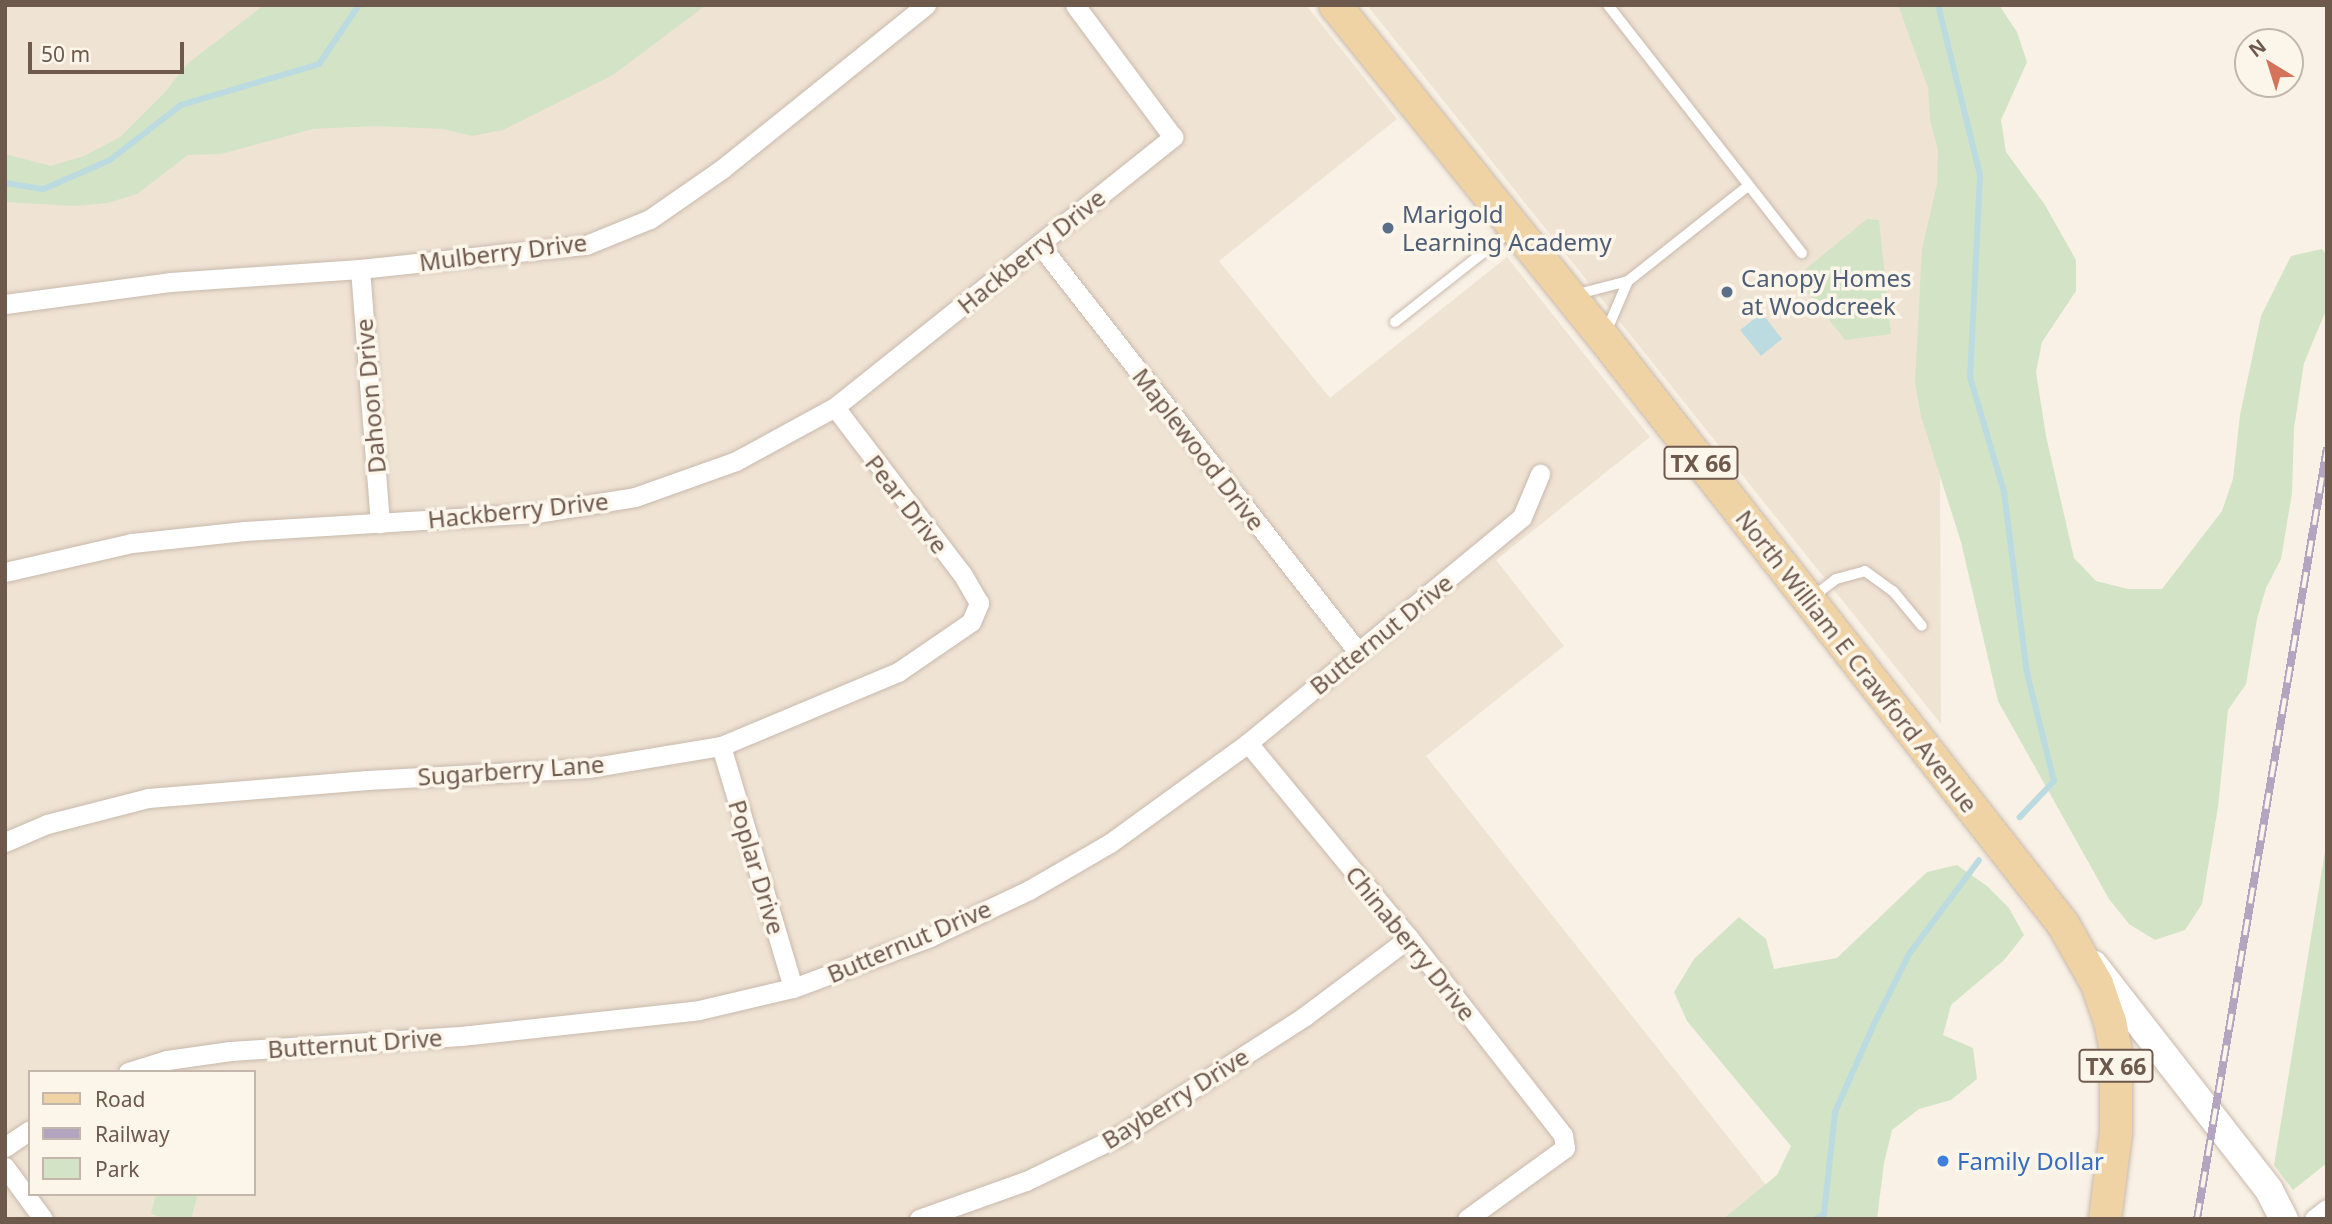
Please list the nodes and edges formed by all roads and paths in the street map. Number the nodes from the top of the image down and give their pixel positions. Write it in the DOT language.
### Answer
graph roads {
  1 [pos="926,5"];
  2 [pos="1076,5"];
  3 [pos="1335,5"];
  4 [pos="1608,5"];
  5 [pos="1749,185"];
  6 [pos="1515,228"];
  7 [pos="1040,245"];
  8 [pos="1802,253"];
  9 [pos="360,269"];
  10 [pos="1628,282"];
  11 [pos="1570,295"];
  12 [pos="5,304"];
  13 [pos="1395,322"];
  14 [pos="1603,337"];
  15 [pos="835,407"];
  16 [pos="1540,474"];
  17 [pos="380,523"];
  18 [pos="5,572"];
  19 [pos="1808,600"];
  20 [pos="979,603"];
  21 [pos="1922,625"];
  22 [pos="1359,652"];
  23 [pos="1248,743"];
  24 [pos="721,746"];
  25 [pos="5,842"];
  26 [pos="2063,923"];
  27 [pos="1409,938"];
  28 [pos="793,988"];
  29 [pos="134,1070"];
  30 [pos="28,1131"];
  31 [pos="5,1147"];
  32 [pos="5,1167"];
  33 [pos="2327,1209"];
  34 [pos="43,1219"];
  35 [pos="919,1219"];
  36 [pos="1466,1219"];
  37 [pos="2105,1219"];
  38 [pos="2284,1219"];
  39 [pos="2314,1219"];
  1 -- 9 [label="street, Mulberry Drive"];
  2 -- 7 [label="street, Hackberry Drive"];
  3 -- 6 [label="main road, North William E Crawford Avenue / TX 66"];
  4 -- 5 [label="lane"];
  5 -- 8 [label="lane"];
  5 -- 10 [label="lane"];
  6 -- 11 [label="main road, North William E Crawford Avenue / TX 66"];
  6 -- 13 [label="lane"];
  7 -- 15 [label="street, Hackberry Drive"];
  7 -- 22 [label="street, Maplewood Drive"];
  9 -- 12 [label="street, Mulberry Drive"];
  9 -- 17 [label="street, Dahoon Drive"];
  10 -- 11 [label="lane"];
  10 -- 14 [label="lane"];
  11 -- 14 [label="main road, North William E Crawford Avenue / TX 66"];
  14 -- 19 [label="main road, North William E Crawford Avenue / TX 66"];
  15 -- 17 [label="street, Hackberry Drive"];
  15 -- 20 [label="street, Pear Drive"];
  16 -- 22 [label="street, Butternut Drive"];
  17 -- 18 [label="street, Hackberry Drive"];
  19 -- 21 [label="lane"];
  19 -- 26 [label="main road, North William E Crawford Avenue / TX 66"];
  20 -- 24 [label="street, Sugarberry Lane"];
  22 -- 23 [label="street, Butternut Drive"];
  23 -- 27 [label="street, Chinaberry Drive"];
  23 -- 28 [label="street, Butternut Drive"];
  24 -- 25 [label="street, Sugarberry Lane"];
  24 -- 28 [label="street, Poplar Drive"];
  26 -- 37 [label="main road, TX 66"];
  26 -- 38 [label="main road"];
  27 -- 35 [label="street, Bayberry Drive"];
  27 -- 36 [label="street, Chinaberry Drive"];
  28 -- 29 [label="street, Butternut Drive"];
  30 -- 31 [label="street"];
  32 -- 34 [label="street"];
  33 -- 39 [label="street"];
}
